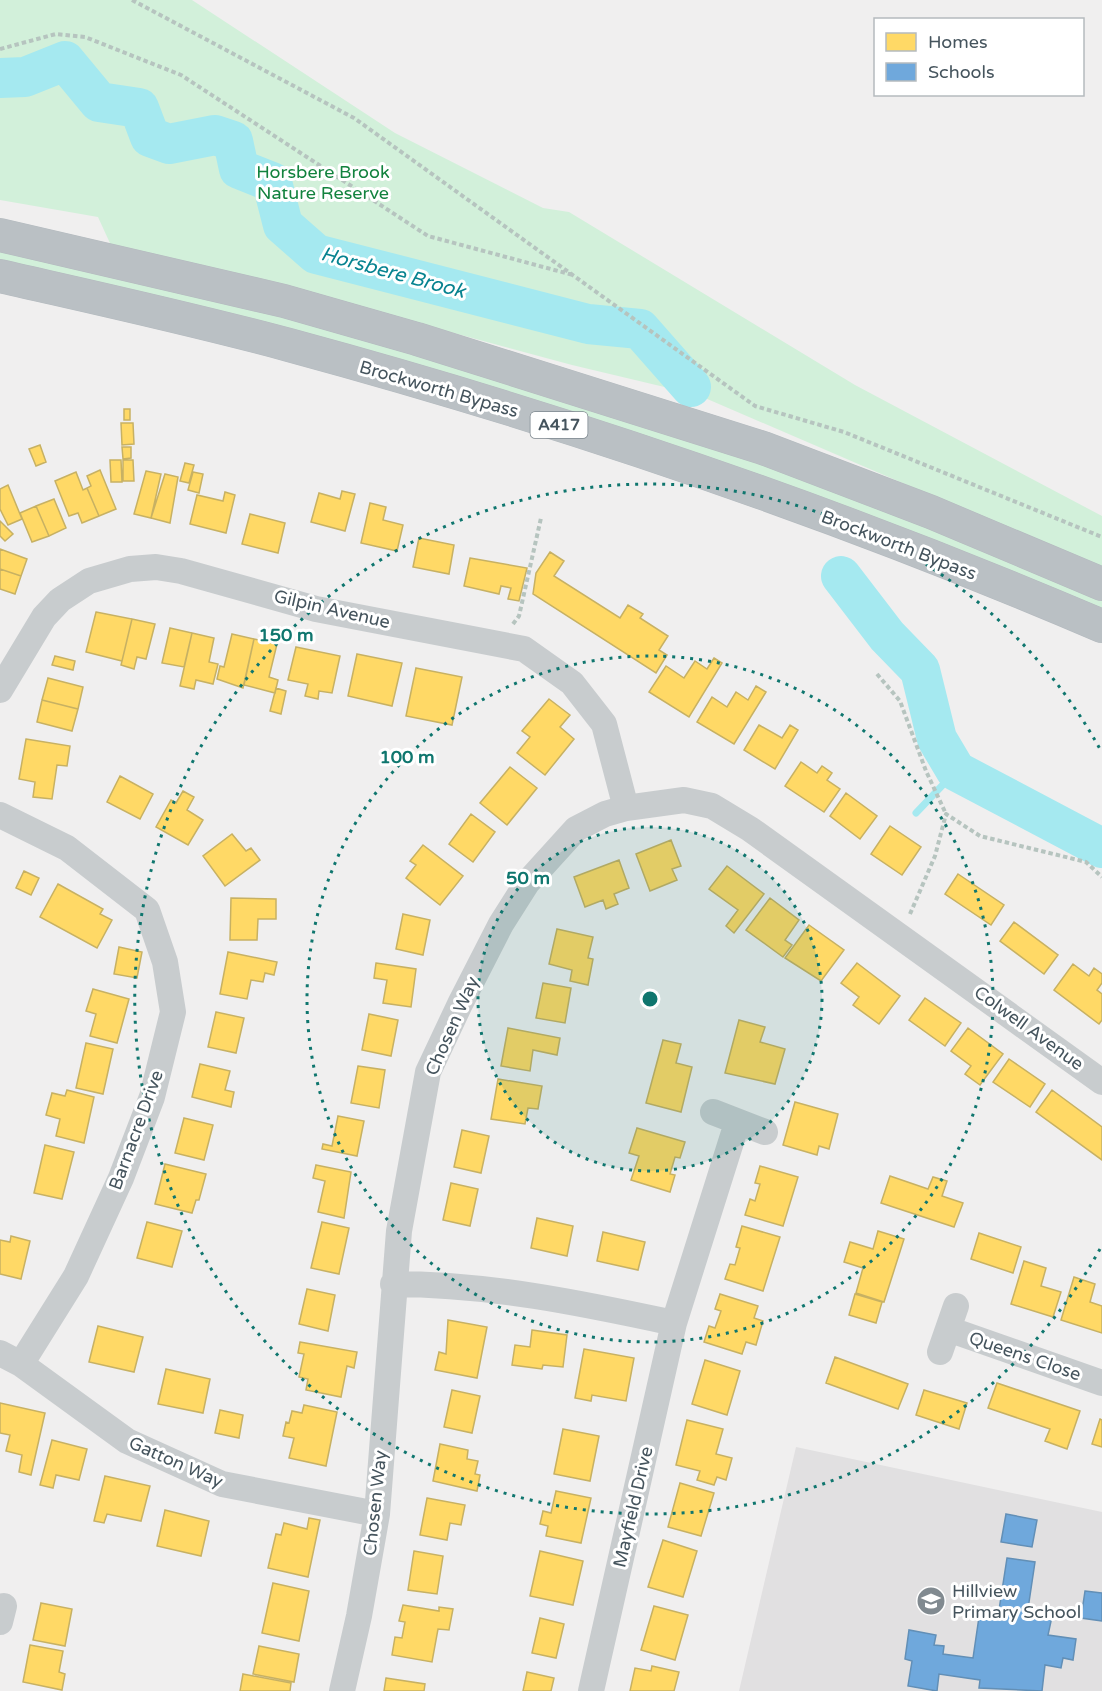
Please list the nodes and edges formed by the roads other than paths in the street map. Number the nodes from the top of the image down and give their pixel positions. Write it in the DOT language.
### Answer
graph roads {
  1 [pos="0,235"];
  2 [pos="0,276"];
  3 [pos="1102,584"];
  4 [pos="1102,626"];
  5 [pos="0,690"];
  6 [pos="626,808"];
  7 [pos="0,815"];
  8 [pos="900,936"];
  9 [pos="1102,1082"];
  10 [pos="713,1112"];
  11 [pos="737,1123"];
  12 [pos="765,1132"];
  13 [pos="393,1284"];
  14 [pos="956,1306"];
  15 [pos="675,1323"];
  16 [pos="10,1359"];
  17 [pos="1102,1383"];
  18 [pos="377,1514"];
  19 [pos="342,1691"];
  20 [pos="591,1691"];
  1 -- 3 [label="highway, A417"];
  2 -- 4 [label="highway, Brockworth Bypass / A417"];
  5 -- 6 [label="street, Gilpin Avenue"];
  6 -- 8 [label="street, Chosen Way"];
  6 -- 13 [label="street, Chosen Way"];
  7 -- 16 [label="street, Barnacre Drive"];
  8 -- 9 [label="street, Colwell Avenue"];
  10 -- 11 [label="street"];
  11 -- 12 [label="street"];
  11 -- 15 [label="street, Mayfield Drive"];
  13 -- 15 [label="street"];
  13 -- 18 [label="street, Chosen Way"];
  14 -- 17 [label="street, Queens Close"];
  15 -- 20 [label="street, Mayfield Drive"];
  16 -- 18 [label="street, Gatton Way"];
  18 -- 19 [label="street, Chosen Way"];
}
